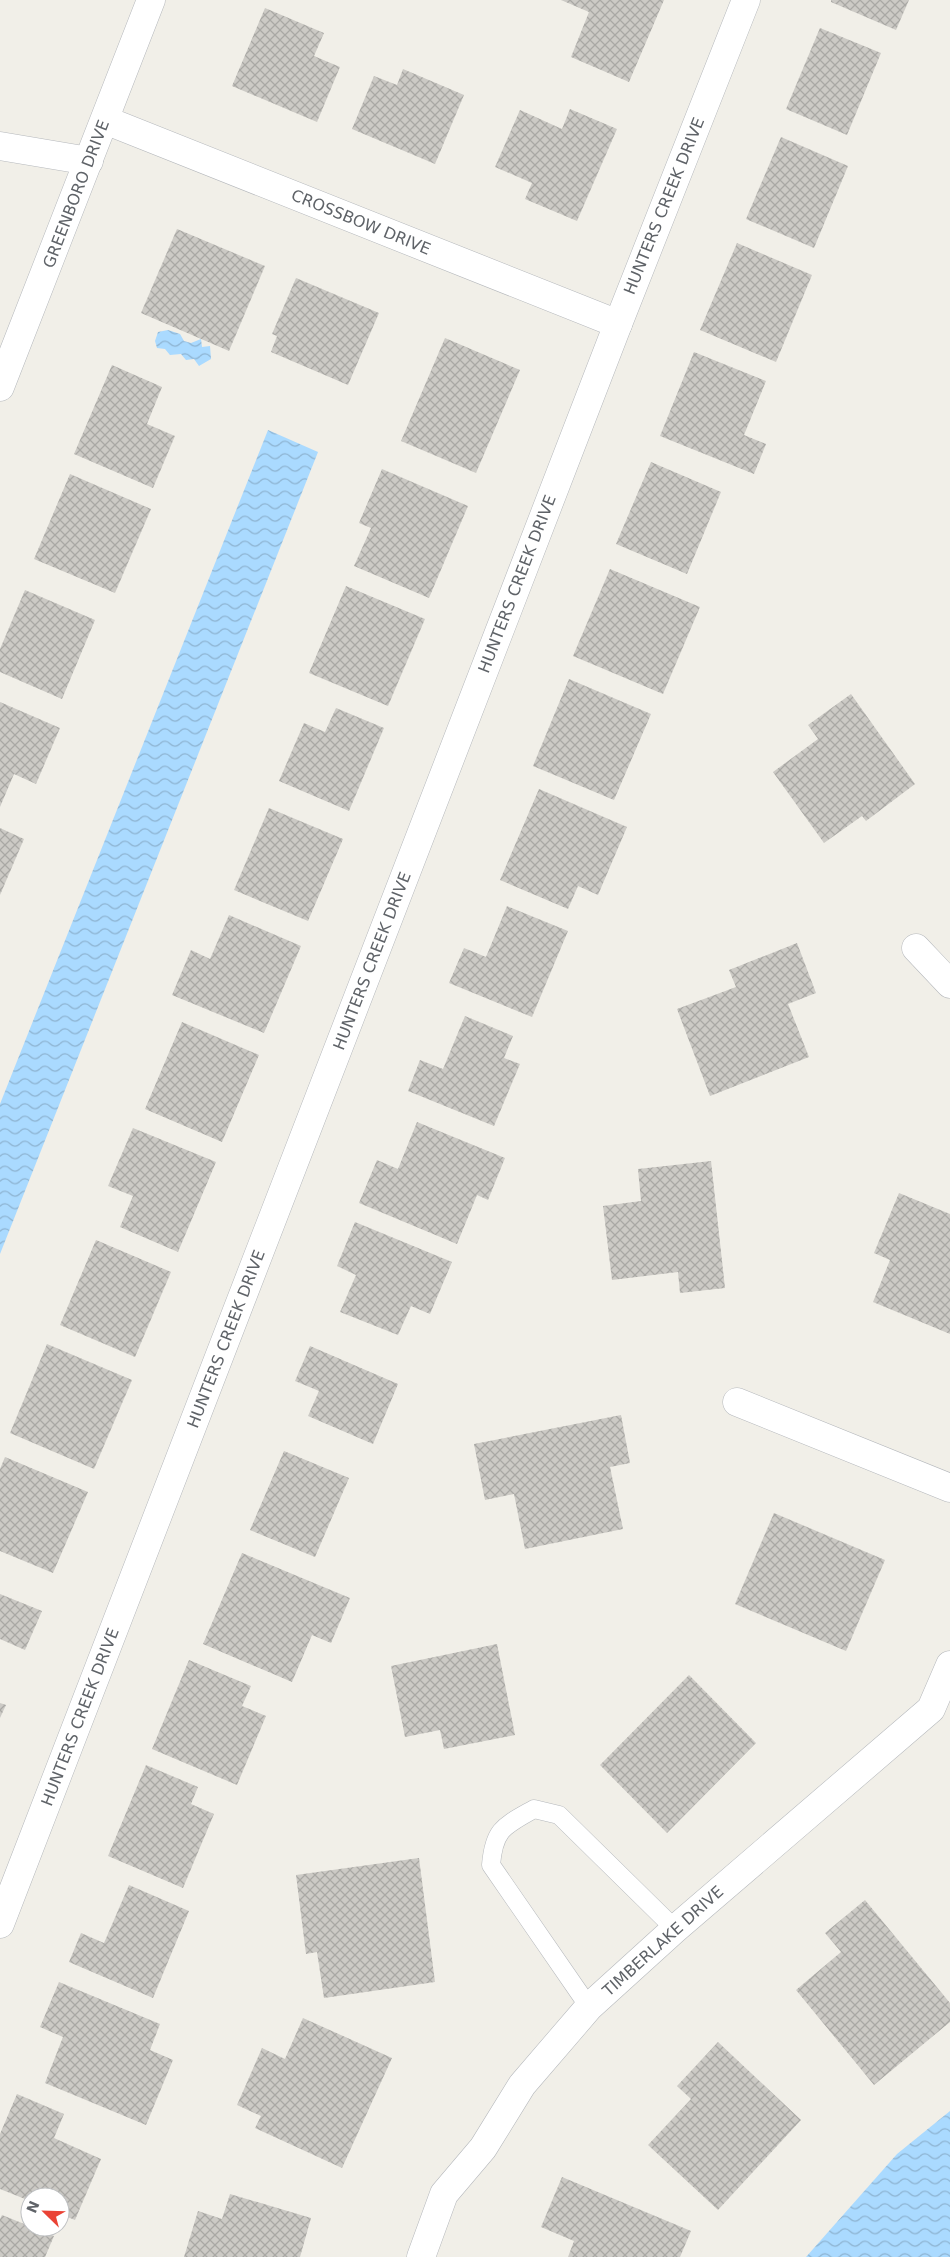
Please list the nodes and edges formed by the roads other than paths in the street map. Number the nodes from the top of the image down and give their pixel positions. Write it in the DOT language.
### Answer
graph roads {
  1 [pos="151,0"];
  2 [pos="746,0"];
  3 [pos="105,120"];
  4 [pos="0,146"];
  5 [pos="89,161"];
  6 [pos="618,324"];
  7 [pos="0,387"];
  8 [pos="916,948"];
  9 [pos="950,984"];
  10 [pos="738,1402"];
  11 [pos="950,1488"];
  12 [pos="950,1665"];
  13 [pos="0,1924"];
  14 [pos="675,1929"];
  15 [pos="589,2007"];
  16 [pos="421,2257"];
  1 -- 3 [label="street, GREENBORO DRIVE"];
  2 -- 6 [label="street, HUNTERS CREEK DRIVE"];
  3 -- 5 [label="street, GREENBORO DRIVE"];
  3 -- 6 [label="street, CROSSBOW DRIVE"];
  4 -- 5 [label="street"];
  5 -- 7 [label="street, GREENBORO DRIVE"];
  6 -- 13 [label="street, HUNTERS CREEK DRIVE"];
  8 -- 9 [label="street"];
  10 -- 11 [label="street"];
  12 -- 14 [label="street, TIMBERLAKE DRIVE"];
  14 -- 15 [label="street, TIMBERLAKE DRIVE"];
  14 -- 15 [label="lane"];
  15 -- 16 [label="street, TIMBERLAKE DRIVE"];
}
